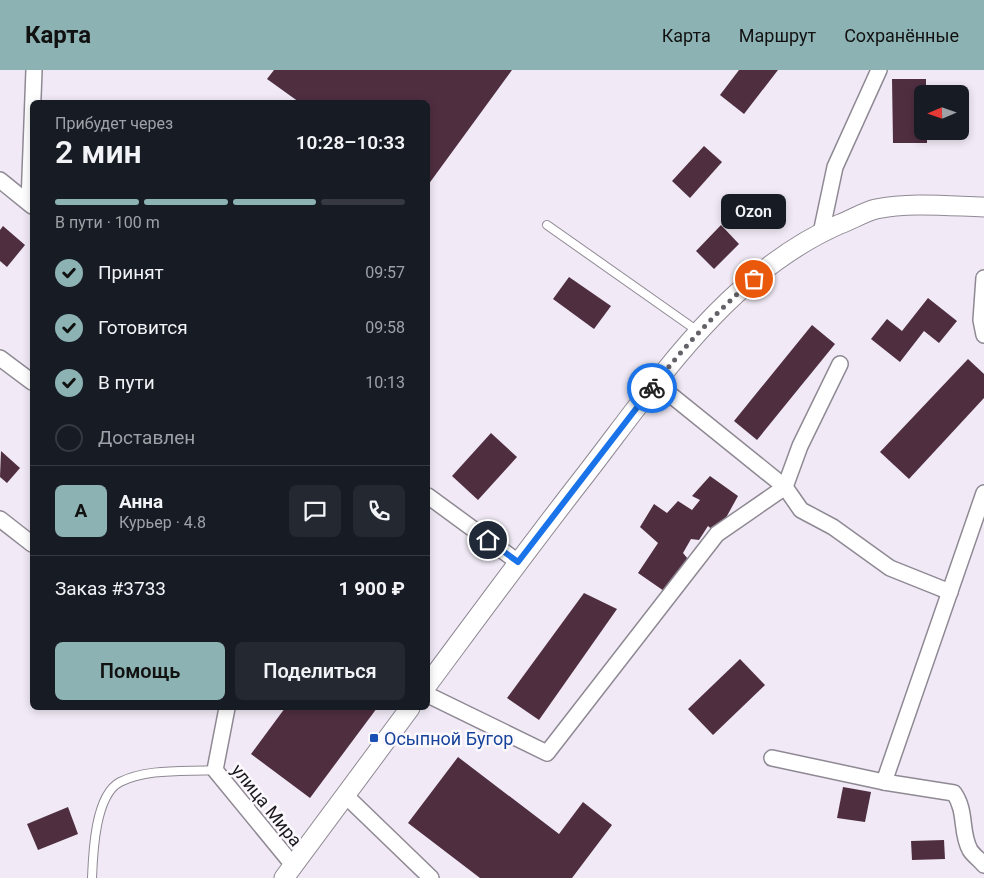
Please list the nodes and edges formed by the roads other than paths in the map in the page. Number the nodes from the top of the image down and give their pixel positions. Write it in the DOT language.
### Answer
graph roads {
  1 [pos="34,70"];
  2 [pos="879,70"];
  3 [pos="33,100"];
  4 [pos="0,180"];
  5 [pos="30,203"];
  6 [pos="984,207"];
  7 [pos="547,225"];
  8 [pos="821,233"];
  9 [pos="984,278"];
  10 [pos="699,332"];
  11 [pos="984,335"];
  12 [pos="0,358"];
  13 [pos="840,364"];
  14 [pos="30,380"];
  15 [pos="656,383"];
  16 [pos="785,487"];
  17 [pos="984,492"];
  18 [pos="430,497"];
  19 [pos="0,519"];
  20 [pos="30,542"];
  21 [pos="518,562"];
  22 [pos="950,592"];
  23 [pos="430,681"];
  24 [pos="430,696"];
  25 [pos="227,710"];
  26 [pos="409,710"];
  27 [pos="772,758"];
  28 [pos="215,770"];
  29 [pos="884,782"];
  30 [pos="345,795"];
  31 [pos="984,865"];
  32 [pos="288,872"];
  33 [pos="92,878"];
  34 [pos="431,878"];
  1 -- 3 [label="street"];
  2 -- 8 [label="street"];
  4 -- 5 [label="street"];
  6 -- 8 [label="street"];
  7 -- 10 [label="lane"];
  8 -- 10 [label="street"];
  9 -- 11 [label="street"];
  10 -- 15 [label="street"];
  12 -- 14 [label="street"];
  13 -- 16 [label="street"];
  15 -- 16 [label="street"];
  15 -- 21 [label="street"];
  16 -- 22 [label="street"];
  16 -- 24 [label="street"];
  17 -- 22 [label="street"];
  18 -- 21 [label="street"];
  19 -- 20 [label="street"];
  21 -- 23 [label="street"];
  22 -- 29 [label="street"];
  25 -- 28 [label="street, улица Мира"];
  26 -- 30 [label="street"];
  27 -- 29 [label="street"];
  28 -- 32 [label="street, улица Мира"];
  28 -- 33 [label="lane"];
  29 -- 31 [label="street"];
  30 -- 32 [label="street"];
  30 -- 34 [label="street"];
}
